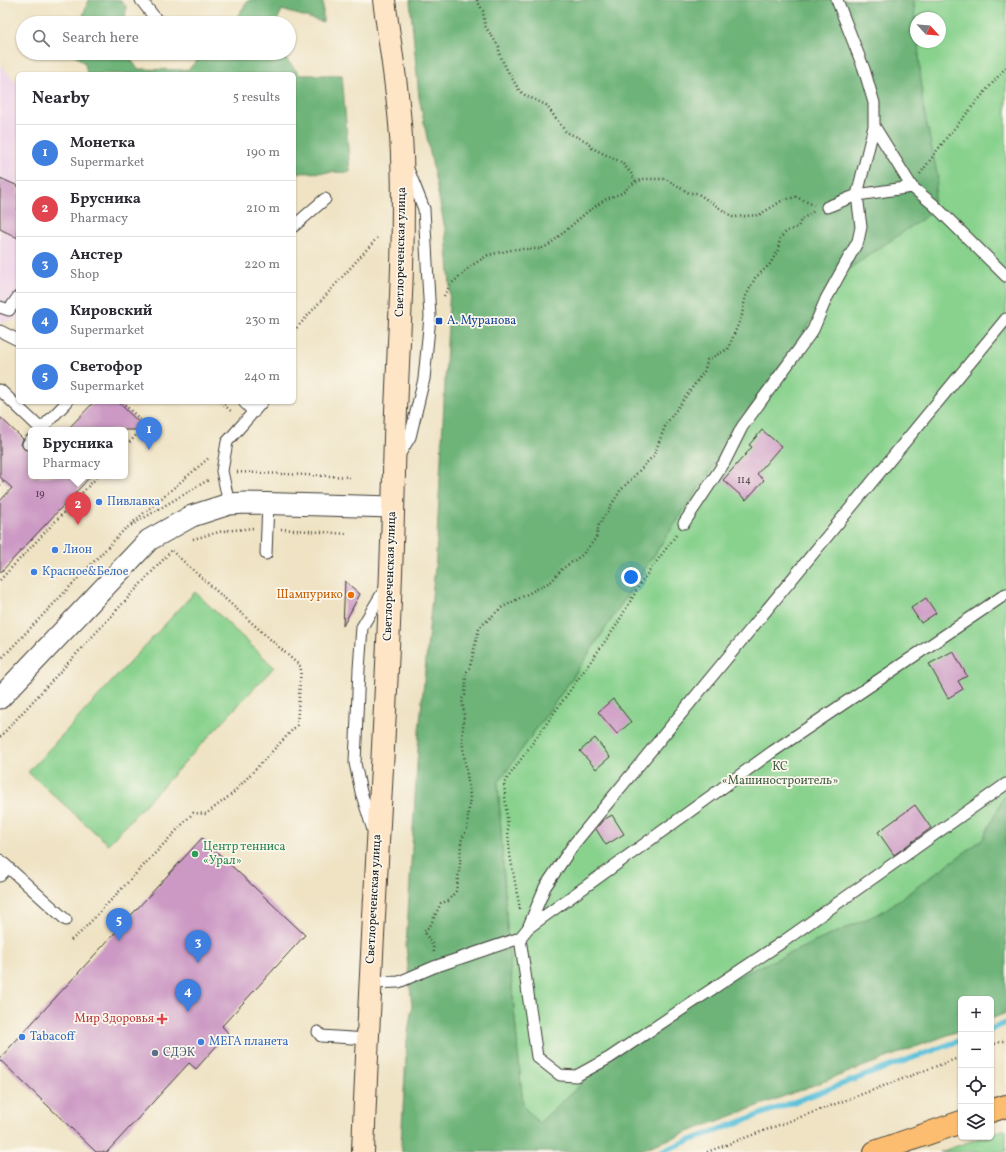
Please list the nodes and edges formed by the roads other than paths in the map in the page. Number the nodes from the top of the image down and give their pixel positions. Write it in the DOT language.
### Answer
graph roads {
  1 [pos="141,0"];
  2 [pos="384,0"];
  3 [pos="837,0"];
  4 [pos="154,16"];
  5 [pos="874,126"];
  6 [pos="402,154"];
  7 [pos="912,187"];
  8 [pos="857,195"];
  9 [pos="325,199"];
  10 [pos="823,207"];
  11 [pos="296,224"];
  12 [pos="1006,276"];
  13 [pos="16,300"];
  14 [pos="0,307"];
  15 [pos="1006,319"];
  16 [pos="0,331"];
  17 [pos="16,339"];
  18 [pos="0,390"];
  19 [pos="65,404"];
  20 [pos="246,404"];
  21 [pos="260,404"];
  22 [pos="254,412"];
  23 [pos="38,427"];
  24 [pos="44,427"];
  25 [pos="394,465"];
  26 [pos="268,503"];
  27 [pos="229,504"];
  28 [pos="392,507"];
  29 [pos="684,523"];
  30 [pos="266,554"];
  31 [pos="1006,594"];
  32 [pos="0,698"];
  33 [pos="1006,784"];
  34 [pos="4,864"];
  35 [pos="0,876"];
  36 [pos="66,920"];
  37 [pos="528,928"];
  38 [pos="520,938"];
  39 [pos="371,983"];
  40 [pos="318,1032"];
  41 [pos="367,1039"];
  42 [pos="1006,1106"];
  43 [pos="994,1111"];
  44 [pos="958,1123"];
  45 [pos="363,1152"];
  46 [pos="875,1152"];
  1 -- 4 [label="lane"];
  2 -- 6 [label="main road, Светлореченская улица"];
  3 -- 5 [label="lane"];
  5 -- 7 [label="lane"];
  5 -- 8 [label="lane"];
  6 -- 25 [label="main road, Светлореченская улица"];
  6 -- 25 [label="lane"];
  7 -- 8 [label="lane"];
  7 -- 12 [label="lane"];
  8 -- 10 [label="lane"];
  8 -- 29 [label="lane"];
  9 -- 11 [label="lane"];
  13 -- 14 [label="lane"];
  15 -- 37 [label="lane"];
  16 -- 17 [label="lane"];
  18 -- 23 [label="lane"];
  19 -- 24 [label="lane"];
  20 -- 22 [label="lane"];
  21 -- 22 [label="lane"];
  22 -- 27 [label="lane"];
  25 -- 28 [label="main road, Светлореченская улица"];
  26 -- 27 [label="street"];
  26 -- 28 [label="street"];
  26 -- 30 [label="lane"];
  27 -- 32 [label="street"];
  28 -- 39 [label="main road, Светлореченская улица"];
  31 -- 37 [label="lane"];
  33 -- 38 [label="lane"];
  34 -- 35 [label="lane"];
  34 -- 36 [label="lane"];
  37 -- 38 [label="lane"];
  38 -- 39 [label="lane"];
  39 -- 41 [label="main road, Светлореченская улица"];
  40 -- 41 [label="lane"];
  41 -- 45 [label="main road, Светлореченская улица"];
  42 -- 43 [label="main road"];
  44 -- 46 [label="main road"];
}
